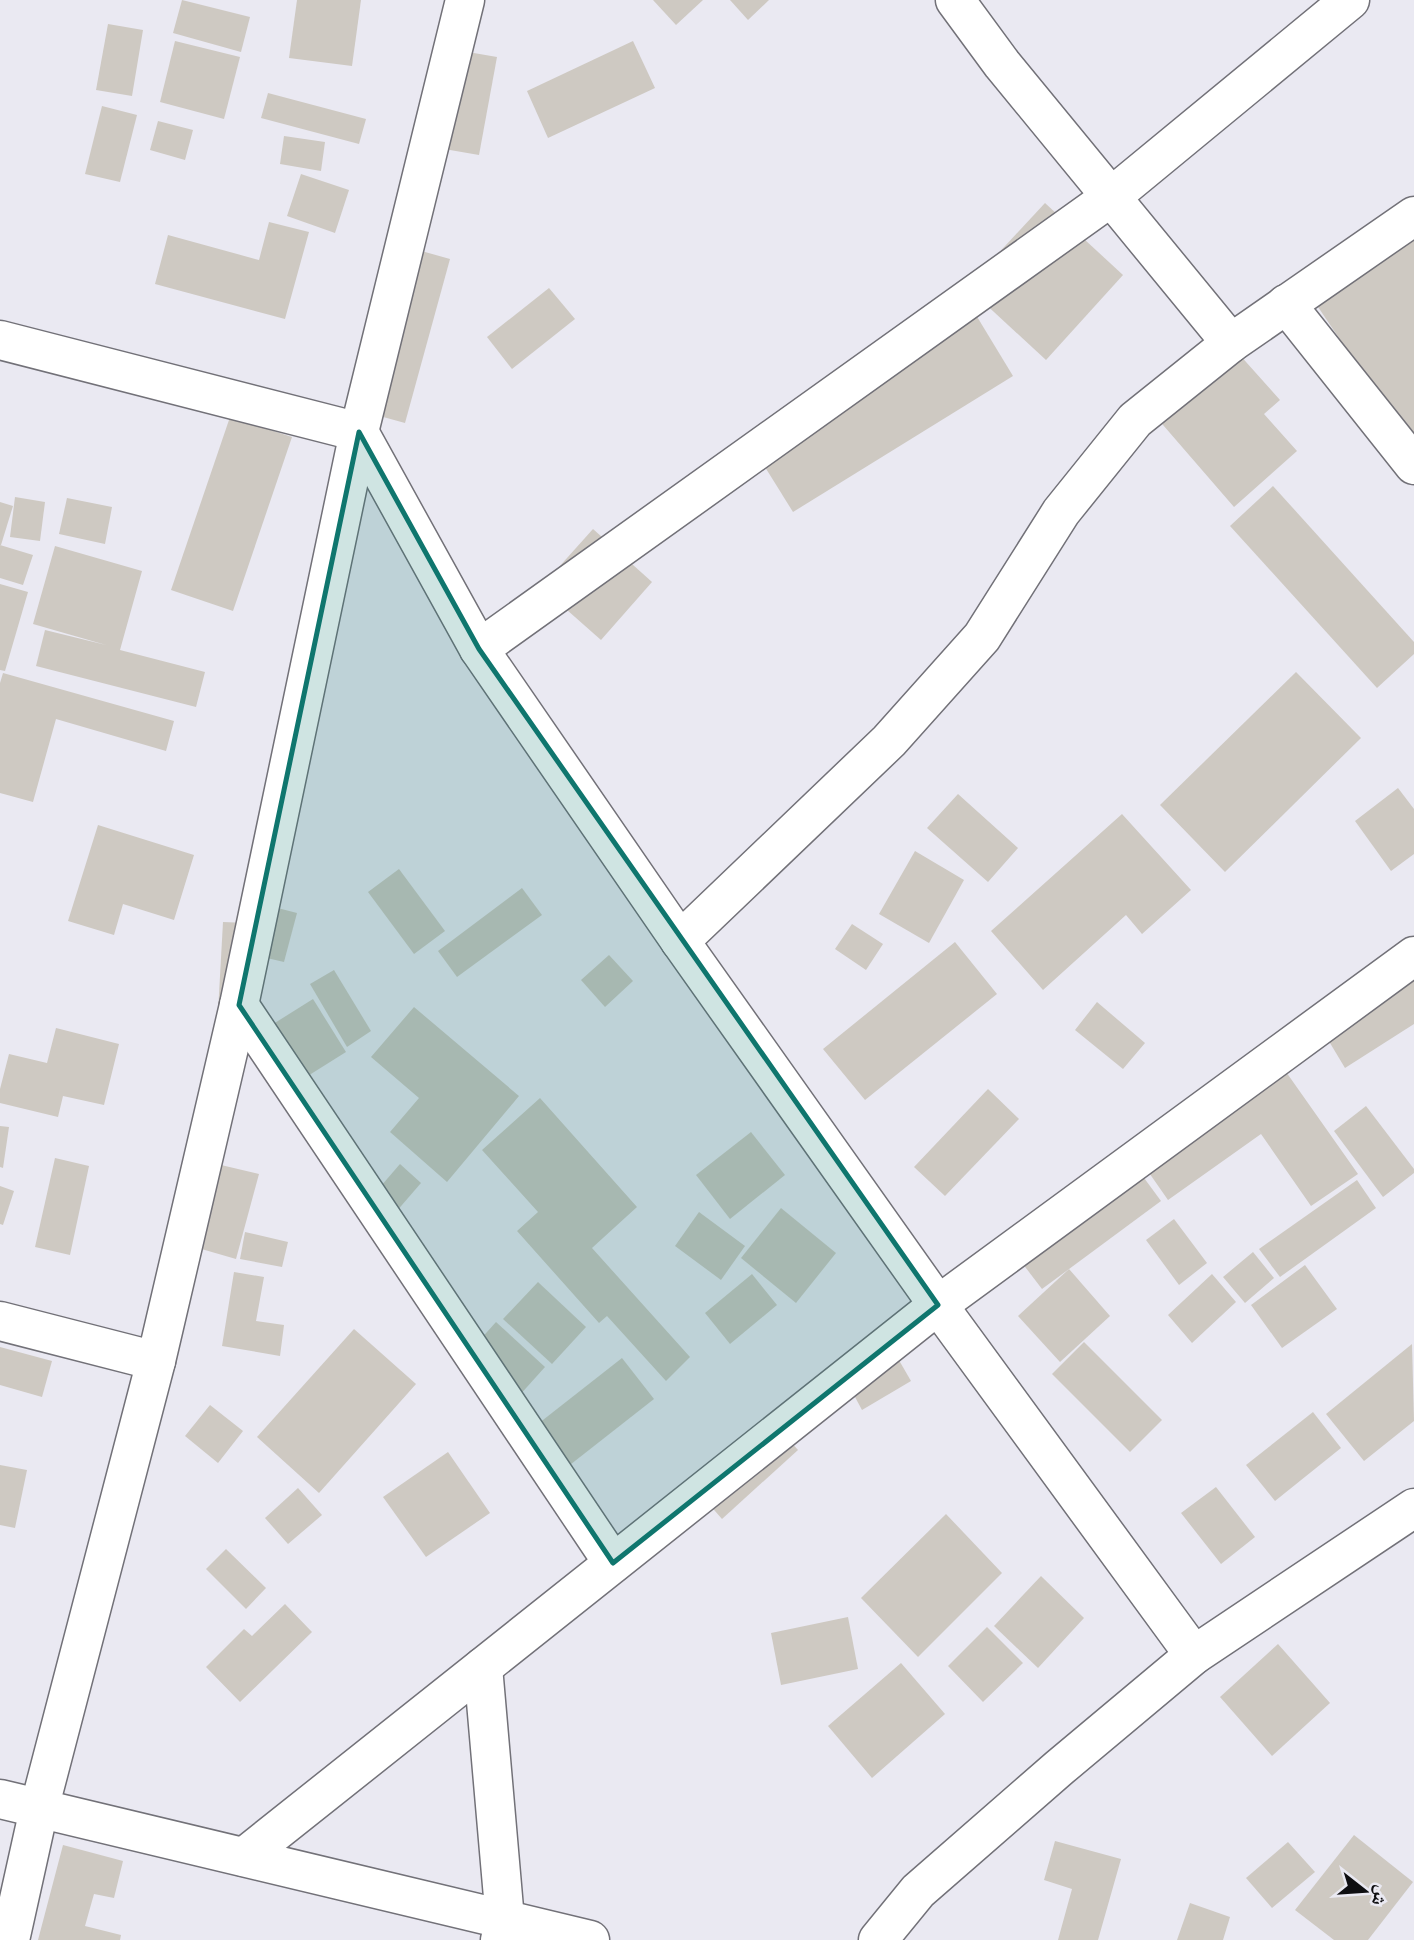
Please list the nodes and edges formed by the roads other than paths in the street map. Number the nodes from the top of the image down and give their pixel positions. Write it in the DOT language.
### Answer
graph roads {
  1 [pos="465,0"];
  2 [pos="956,0"];
  3 [pos="1350,0"];
  4 [pos="1111,197"];
  5 [pos="1414,216"];
  6 [pos="1286,304"];
  7 [pos="0,341"];
  8 [pos="1231,343"];
  9 [pos="359,432"];
  10 [pos="1414,465"];
  11 [pos="478,649"];
  12 [pos="680,941"];
  13 [pos="1414,956"];
  14 [pos="239,1005"];
  15 [pos="938,1304"];
  16 [pos="0,1321"];
  17 [pos="156,1361"];
  18 [pos="1414,1508"];
  19 [pos="613,1563"];
  20 [pos="1194,1655"];
  21 [pos="483,1667"];
  22 [pos="0,1800"];
  23 [pos="39,1809"];
  24 [pos="244,1857"];
  25 [pos="503,1930"];
  26 [pos="10,1940"];
  27 [pos="590,1940"];
  28 [pos="878,1940"];
  1 -- 9 [label="street"];
  2 -- 4 [label="street"];
  3 -- 4 [label="street"];
  4 -- 8 [label="street"];
  4 -- 11 [label="street"];
  5 -- 6 [label="street"];
  6 -- 8 [label="street"];
  6 -- 10 [label="street"];
  7 -- 9 [label="street"];
  8 -- 12 [label="street"];
  9 -- 11 [label="street"];
  9 -- 14 [label="street"];
  11 -- 12 [label="street"];
  12 -- 15 [label="street"];
  13 -- 15 [label="street"];
  14 -- 17 [label="street"];
  14 -- 19 [label="street"];
  15 -- 19 [label="street"];
  15 -- 20 [label="street"];
  16 -- 17 [label="street"];
  17 -- 23 [label="street"];
  18 -- 20 [label="street"];
  19 -- 21 [label="street"];
  20 -- 28 [label="street"];
  21 -- 24 [label="street"];
  21 -- 25 [label="street"];
  22 -- 23 [label="street"];
  23 -- 24 [label="street"];
  23 -- 26 [label="street"];
  24 -- 25 [label="street"];
  25 -- 27 [label="street"];
}
